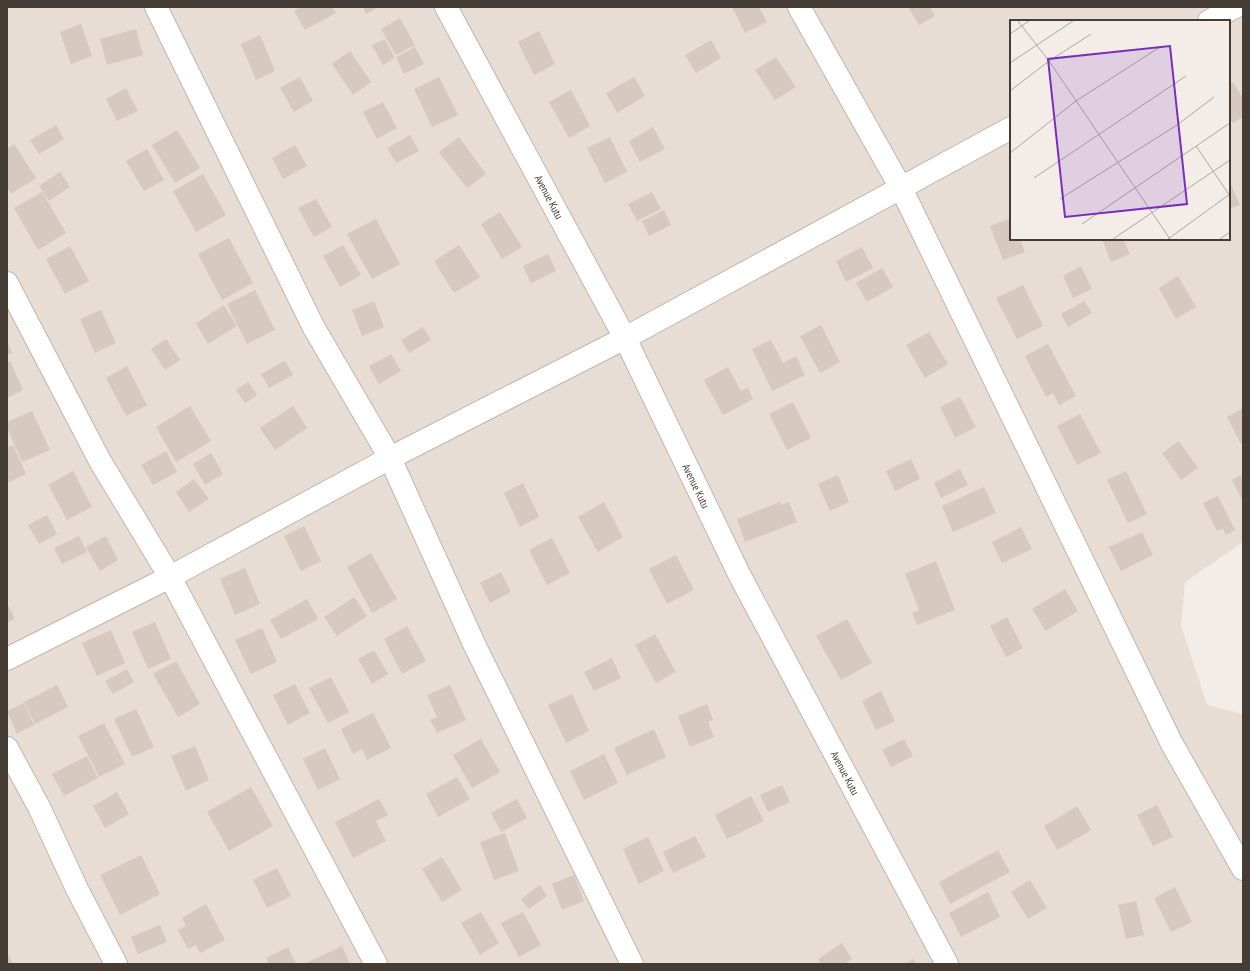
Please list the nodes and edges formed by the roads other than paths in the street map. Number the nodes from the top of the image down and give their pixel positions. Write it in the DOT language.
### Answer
graph roads {
  1 [pos="156,7"];
  2 [pos="446,7"];
  3 [pos="799,7"];
  4 [pos="1235,7"];
  5 [pos="1239,7"];
  6 [pos="1243,15"];
  7 [pos="1211,20"];
  8 [pos="1010,129"];
  9 [pos="901,188"];
  10 [pos="7,283"];
  11 [pos="625,338"];
  12 [pos="390,458"];
  13 [pos="170,577"];
  14 [pos="7,659"];
  15 [pos="7,748"];
  16 [pos="1243,869"];
  17 [pos="116,964"];
  18 [pos="376,964"];
  19 [pos="632,964"];
  20 [pos="947,964"];
  1 -- 12 [label="street"];
  2 -- 11 [label="street, Avenue Kutu"];
  3 -- 9 [label="street"];
  4 -- 7 [label="street"];
  5 -- 6 [label="street"];
  8 -- 9 [label="street"];
  9 -- 11 [label="street"];
  9 -- 16 [label="street"];
  10 -- 13 [label="street"];
  11 -- 12 [label="street"];
  11 -- 20 [label="street, Avenue Kutu"];
  12 -- 13 [label="street"];
  12 -- 19 [label="street"];
  13 -- 14 [label="street"];
  13 -- 18 [label="street"];
  15 -- 17 [label="street"];
}
